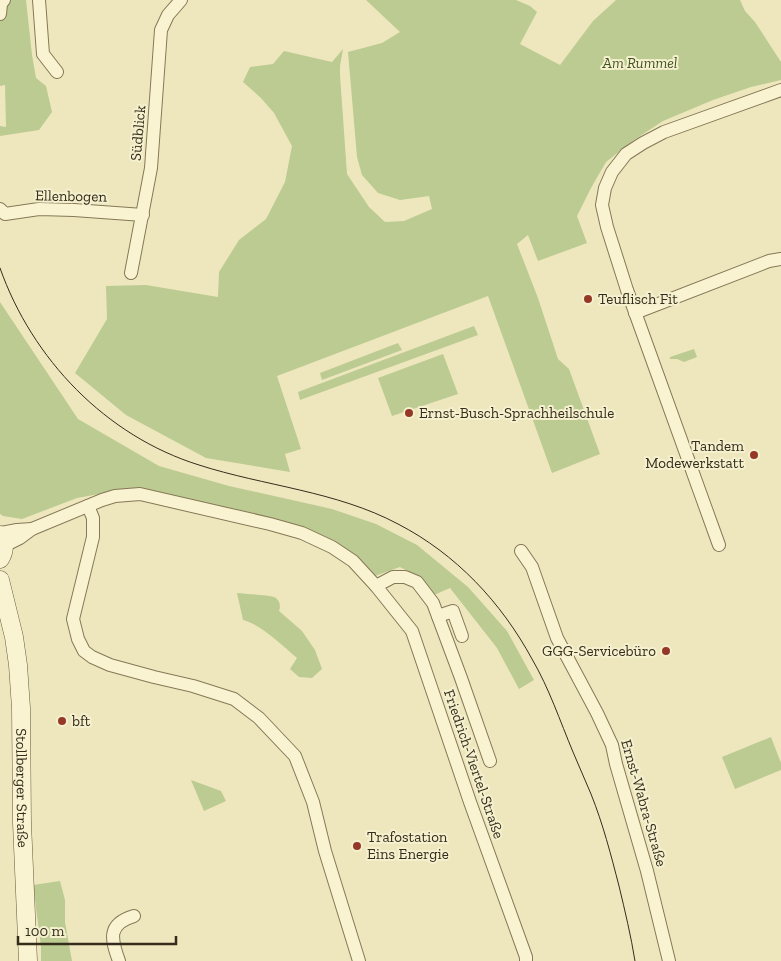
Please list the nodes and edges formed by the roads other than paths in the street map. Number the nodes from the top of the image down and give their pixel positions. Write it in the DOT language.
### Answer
graph roads {
  1 [pos="4,0"];
  2 [pos="39,0"];
  3 [pos="181,0"];
  4 [pos="0,14"];
  5 [pos="56,72"];
  6 [pos="781,90"];
  7 [pos="0,209"];
  8 [pos="143,215"];
  9 [pos="781,259"];
  10 [pos="131,273"];
  11 [pos="635,313"];
  12 [pos="88,506"];
  13 [pos="1,543"];
  14 [pos="719,545"];
  15 [pos="521,551"];
  16 [pos="0,580"];
  17 [pos="376,586"];
  18 [pos="4,609"];
  19 [pos="438,616"];
  20 [pos="462,636"];
  21 [pos="490,761"];
  22 [pos="134,916"];
  23 [pos="28,961"];
  24 [pos="119,961"];
  25 [pos="359,961"];
  26 [pos="526,961"];
  27 [pos="669,961"];
  1 -- 4 [label="street"];
  2 -- 5 [label="street"];
  3 -- 8 [label="street, Südblick"];
  6 -- 11 [label="street"];
  7 -- 8 [label="street, Ellenbogen"];
  8 -- 10 [label="street, Südblick"];
  9 -- 11 [label="street"];
  11 -- 14 [label="street"];
  12 -- 13 [label="street, Friedrich-Viertel-Straße"];
  12 -- 17 [label="street, Friedrich-Viertel-Straße"];
  12 -- 25 [label="street"];
  15 -- 27 [label="street, Ernst-Wabra-Straße"];
  16 -- 18 [label="main road, Stollberger Straße"];
  17 -- 19 [label="street, Friedrich-Viertel-Straße"];
  17 -- 26 [label="street, Friedrich-Viertel-Straße"];
  18 -- 23 [label="main road, Stollberger Straße"];
  19 -- 20 [label="street"];
  19 -- 21 [label="street, Friedrich-Viertel-Straße"];
  22 -- 24 [label="street"];
}
